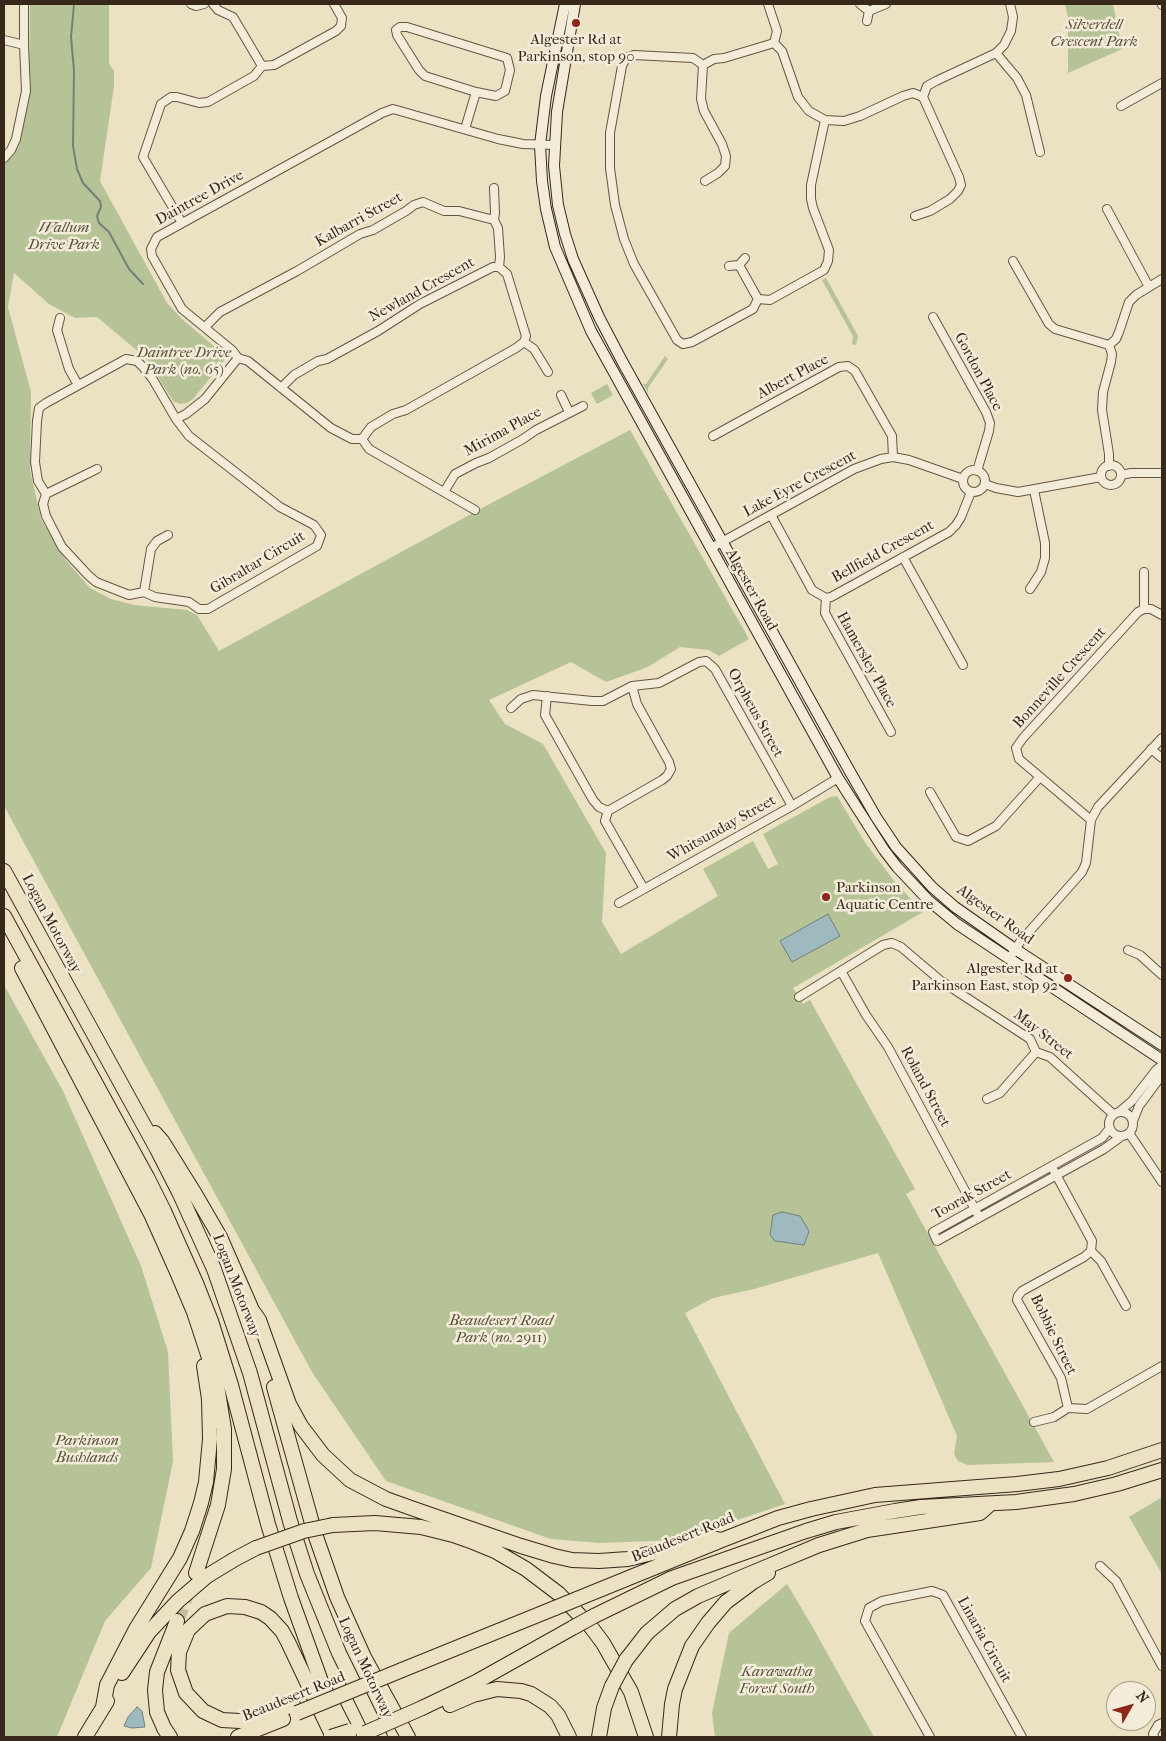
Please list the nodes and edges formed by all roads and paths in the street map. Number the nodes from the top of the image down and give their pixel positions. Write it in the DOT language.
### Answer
graph roads {
  1 [pos="24,4"];
  2 [pos="190,4"];
  3 [pos="204,4"];
  4 [pos="213,4"];
  5 [pos="334,4"];
  6 [pos="565,4"];
  7 [pos="575,4"];
  8 [pos="768,4"];
  9 [pos="860,4"];
  10 [pos="886,4"];
  11 [pos="1010,4"];
  12 [pos="869,11"];
  13 [pos="867,21"];
  14 [pos="4,40"];
  15 [pos="774,43"];
  16 [pos="24,45"];
  17 [pos="996,53"];
  18 [pos="703,65"];
  19 [pos="262,66"];
  20 [pos="1162,83"];
  21 [pos="476,92"];
  22 [pos="923,97"];
  23 [pos="1121,106"];
  24 [pos="825,120"];
  25 [pos="465,129"];
  26 [pos="540,144"];
  27 [pos="554,145"];
  28 [pos="1040,152"];
  29 [pos="4,158"];
  30 [pos="705,180"];
  31 [pos="494,188"];
  32 [pos="1107,209"];
  33 [pos="915,216"];
  34 [pos="494,220"];
  35 [pos="182,223"];
  36 [pos="1013,261"];
  37 [pos="729,266"];
  38 [pos="499,267"];
  39 [pos="1162,279"];
  40 [pos="1149,287"];
  41 [pos="758,299"];
  42 [pos="933,316"];
  43 [pos="60,318"];
  44 [pos="205,328"];
  45 [pos="524,342"];
  46 [pos="1109,345"];
  47 [pos="238,358"];
  48 [pos="548,372"];
  49 [pos="78,385"];
  50 [pos="281,388"];
  51 [pos="561,395"];
  52 [pos="583,406"];
  53 [pos="569,412"];
  54 [pos="176,419"];
  55 [pos="714,436"];
  56 [pos="362,439"];
  57 [pos="893,457"];
  58 [pos="1109,466"];
  59 [pos="97,469"];
  60 [pos="977,471"];
  61 [pos="1162,473"];
  62 [pos="1121,475"];
  63 [pos="1101,477"];
  64 [pos="963,479"];
  65 [pos="985,484"];
  66 [pos="1034,490"];
  67 [pos="444,492"];
  68 [pos="971,492"];
  69 [pos="46,494"];
  70 [pos="475,510"];
  71 [pos="771,515"];
  72 [pos="168,535"];
  73 [pos="722,542"];
  74 [pos="711,548"];
  75 [pos="904,557"];
  76 [pos="1144,572"];
  77 [pos="1030,589"];
  78 [pos="144,592"];
  79 [pos="826,598"];
  80 [pos="1144,609"];
  81 [pos="1162,615"];
  82 [pos="963,665"];
  83 [pos="632,686"];
  84 [pos="547,696"];
  85 [pos="511,708"];
  86 [pos="891,732"];
  87 [pos="1162,738"];
  88 [pos="1152,749"];
  89 [pos="1162,758"];
  90 [pos="849,770"];
  91 [pos="1040,777"];
  92 [pos="838,778"];
  93 [pos="930,792"];
  94 [pos="792,806"];
  95 [pos="608,811"];
  96 [pos="1091,820"];
  97 [pos="4,871"];
  98 [pos="644,889"];
  99 [pos="619,903"];
  100 [pos="4,916"];
  101 [pos="4,934"];
  102 [pos="1128,950"];
  103 [pos="1012,954"];
  104 [pos="841,971"];
  105 [pos="1162,976"];
  106 [pos="799,997"];
  107 [pos="1162,1045"];
  108 [pos="1036,1052"];
  109 [pos="1162,1060"];
  110 [pos="1162,1066"];
  111 [pos="1162,1075"];
  112 [pos="987,1099"];
  113 [pos="1116,1113"];
  114 [pos="137,1115"];
  115 [pos="1133,1121"];
  116 [pos="1110,1128"];
  117 [pos="1125,1135"];
  118 [pos="1159,1169"];
  119 [pos="1054,1171"];
  120 [pos="1162,1182"];
  121 [pos="975,1209"];
  122 [pos="980,1217"];
  123 [pos="1091,1251"];
  124 [pos="1126,1306"];
  125 [pos="252,1310"];
  126 [pos="194,1312"];
  127 [pos="1162,1366"];
  128 [pos="1068,1408"];
  129 [pos="1034,1422"];
  130 [pos="1162,1450"];
  131 [pos="1162,1470"];
  132 [pos="992,1503"];
  133 [pos="722,1540"];
  134 [pos="797,1553"];
  135 [pos="1100,1566"];
  136 [pos="196,1573"];
  137 [pos="176,1621"];
  138 [pos="1162,1666"];
  139 [pos="103,1708"];
  140 [pos="295,1709"];
  141 [pos="424,1712"];
  142 [pos="1162,1723"];
  143 [pos="369,1736"];
  144 [pos="85,1737"];
  145 [pos="170,1737"];
  146 [pos="238,1737"];
  147 [pos="332,1737"];
  148 [pos="349,1737"];
  149 [pos="408,1737"];
  150 [pos="569,1737"];
  151 [pos="599,1737"];
  152 [pos="646,1737"];
  153 [pos="670,1737"];
  154 [pos="930,1737"];
  155 [pos="1022,1737"];
  156 [pos="1154,1737"];
  1 -- 16 [label="street"];
  2 -- 3 [label="street"];
  4 -- 19 [label="street"];
  5 -- 19 [label="street"];
  6 -- 26 [label="main road, Algester Road"];
  7 -- 27 [label="main road, Algester Road"];
  8 -- 15 [label="street"];
  9 -- 12 [label="street"];
  10 -- 12 [label="street"];
  11 -- 17 [label="street"];
  12 -- 13 [label="street"];
  14 -- 16 [label="street"];
  15 -- 18 [label="street"];
  15 -- 24 [label="street"];
  16 -- 29 [label="street"];
  17 -- 22 [label="street"];
  17 -- 28 [label="street"];
  18 -- 30 [label="street"];
  18 -- 41 [label="street"];
  19 -- 35 [label="street"];
  20 -- 23 [label="street"];
  21 -- 21 [label="street"];
  21 -- 25 [label="street"];
  22 -- 24 [label="street"];
  22 -- 33 [label="street"];
  24 -- 41 [label="street"];
  25 -- 26 [label="street, Daintree Drive"];
  25 -- 35 [label="street, Daintree Drive"];
  26 -- 27 [label="street, Daintree Drive"];
  26 -- 74 [label="main road, Algester Road"];
  27 -- 73 [label="main road, Algester Road"];
  31 -- 34 [label="street"];
  32 -- 40 [label="street"];
  34 -- 38 [label="street"];
  34 -- 44 [label="street, Kalbarri Street"];
  35 -- 44 [label="street, Daintree Drive"];
  36 -- 46 [label="street"];
  37 -- 41 [label="street"];
  38 -- 45 [label="street, Newland Crescent"];
  38 -- 50 [label="street, Newland Crescent"];
  39 -- 40 [label="street"];
  40 -- 46 [label="street"];
  42 -- 60 [label="street, Gordon Place"];
  43 -- 49 [label="street"];
  44 -- 47 [label="street, Daintree Drive"];
  45 -- 48 [label="street"];
  45 -- 56 [label="street"];
  46 -- 58 [label="street"];
  47 -- 50 [label="street, Daintree Drive"];
  47 -- 54 [label="street"];
  49 -- 54 [label="street, Gibraltar Circuit"];
  49 -- 69 [label="street, Gibraltar Circuit"];
  50 -- 56 [label="street, Daintree Drive"];
  51 -- 53 [label="street"];
  52 -- 53 [label="street, Mirima Place"];
  53 -- 67 [label="street, Mirima Place"];
  54 -- 78 [label="street, Gibraltar Circuit"];
  55 -- 57 [label="street, Albert Place"];
  56 -- 67 [label="street, Daintree Drive"];
  57 -- 64 [label="street, Lake Eyre Crescent"];
  57 -- 71 [label="street, Lake Eyre Crescent"];
  58 -- 62 [label="street"];
  58 -- 63 [label="street"];
  59 -- 69 [label="street"];
  60 -- 64 [label="street"];
  60 -- 65 [label="street"];
  61 -- 62 [label="street"];
  62 -- 63 [label="street"];
  63 -- 66 [label="street"];
  64 -- 68 [label="street"];
  65 -- 66 [label="street"];
  65 -- 68 [label="street"];
  66 -- 77 [label="street"];
  67 -- 70 [label="street, Daintree Drive"];
  68 -- 75 [label="street, Bellfield Crescent"];
  69 -- 78 [label="street, Gibraltar Circuit"];
  71 -- 73 [label="street, Lake Eyre Crescent"];
  71 -- 79 [label="street, Bellfield Crescent"];
  72 -- 78 [label="street"];
  73 -- 74 [label="street, Lake Eyre Crescent"];
  73 -- 90 [label="main road, Algester Road"];
  74 -- 92 [label="main road, Algester Road"];
  75 -- 79 [label="street, Bellfield Crescent"];
  75 -- 82 [label="street"];
  76 -- 80 [label="street"];
  79 -- 86 [label="street, Hamersley Place"];
  80 -- 81 [label="street"];
  80 -- 91 [label="street, Bonneville Crescent"];
  83 -- 84 [label="street, Orpheus Street"];
  83 -- 94 [label="street, Orpheus Street"];
  83 -- 95 [label="street"];
  84 -- 85 [label="street, Orpheus Street"];
  84 -- 95 [label="street"];
  87 -- 88 [label="street"];
  88 -- 89 [label="street"];
  88 -- 96 [label="street"];
  90 -- 92 [label="main road"];
  90 -- 103 [label="main road, Algester Road"];
  91 -- 93 [label="street"];
  91 -- 96 [label="street, Bonneville Crescent"];
  92 -- 94 [label="street, Whitsunday Street"];
  92 -- 103 [label="main road, Algester Road"];
  94 -- 98 [label="street, Whitsunday Street"];
  95 -- 98 [label="street"];
  96 -- 103 [label="street"];
  97 -- 114 [label="highway, Logan Motorway"];
  98 -- 99 [label="street, Whitsunday Street"];
  100 -- 148 [label="highway"];
  101 -- 126 [label="highway"];
  102 -- 105 [label="street"];
  103 -- 107 [label="main road, Algester Road"];
  103 -- 109 [label="main road, Algester Road"];
  104 -- 106 [label="street, May Street"];
  104 -- 108 [label="street, May Street"];
  104 -- 121 [label="street, Roland Street"];
  108 -- 112 [label="street"];
  108 -- 113 [label="street, May Street"];
  110 -- 113 [label="street"];
  111 -- 115 [label="street"];
  113 -- 115 [label="street"];
  113 -- 116 [label="street"];
  114 -- 125 [label="highway"];
  114 -- 143 [label="highway, Logan Motorway"];
  115 -- 117 [label="street"];
  116 -- 117 [label="street"];
  116 -- 119 [label="street, Toorak Street"];
  117 -- 118 [label="street"];
  117 -- 119 [label="street, Toorak Street"];
  118 -- 120 [label="street"];
  119 -- 121 [label="street, Toorak Street"];
  119 -- 122 [label="street, Toorak Street"];
  119 -- 123 [label="street"];
  121 -- 122 [label="street, Roland Street"];
  121 -- 122 [label="street, Toorak Street"];
  123 -- 124 [label="street"];
  123 -- 128 [label="street, Bobbie Street"];
  125 -- 133 [label="highway"];
  125 -- 149 [label="highway"];
  126 -- 136 [label="highway"];
  126 -- 139 [label="highway"];
  127 -- 128 [label="street"];
  128 -- 129 [label="street"];
  130 -- 133 [label="highway, Beaudesert Road"];
  131 -- 132 [label="highway"];
  132 -- 134 [label="highway"];
  132 -- 141 [label="highway, bridge"];
  133 -- 140 [label="highway, Beaudesert Road, bridge"];
  134 -- 151 [label="highway, bridge"];
  134 -- 153 [label="highway"];
  135 -- 138 [label="street"];
  137 -- 145 [label="highway"];
  139 -- 144 [label="highway"];
  139 -- 152 [label="highway, bridge"];
  140 -- 146 [label="highway, Beaudesert Road"];
  140 -- 147 [label="highway"];
  141 -- 143 [label="highway"];
  141 -- 150 [label="highway"];
  142 -- 156 [label="street"];
  143 -- 147 [label="highway, bridge"];
  154 -- 155 [label="street, Linaria Circuit"];
}
